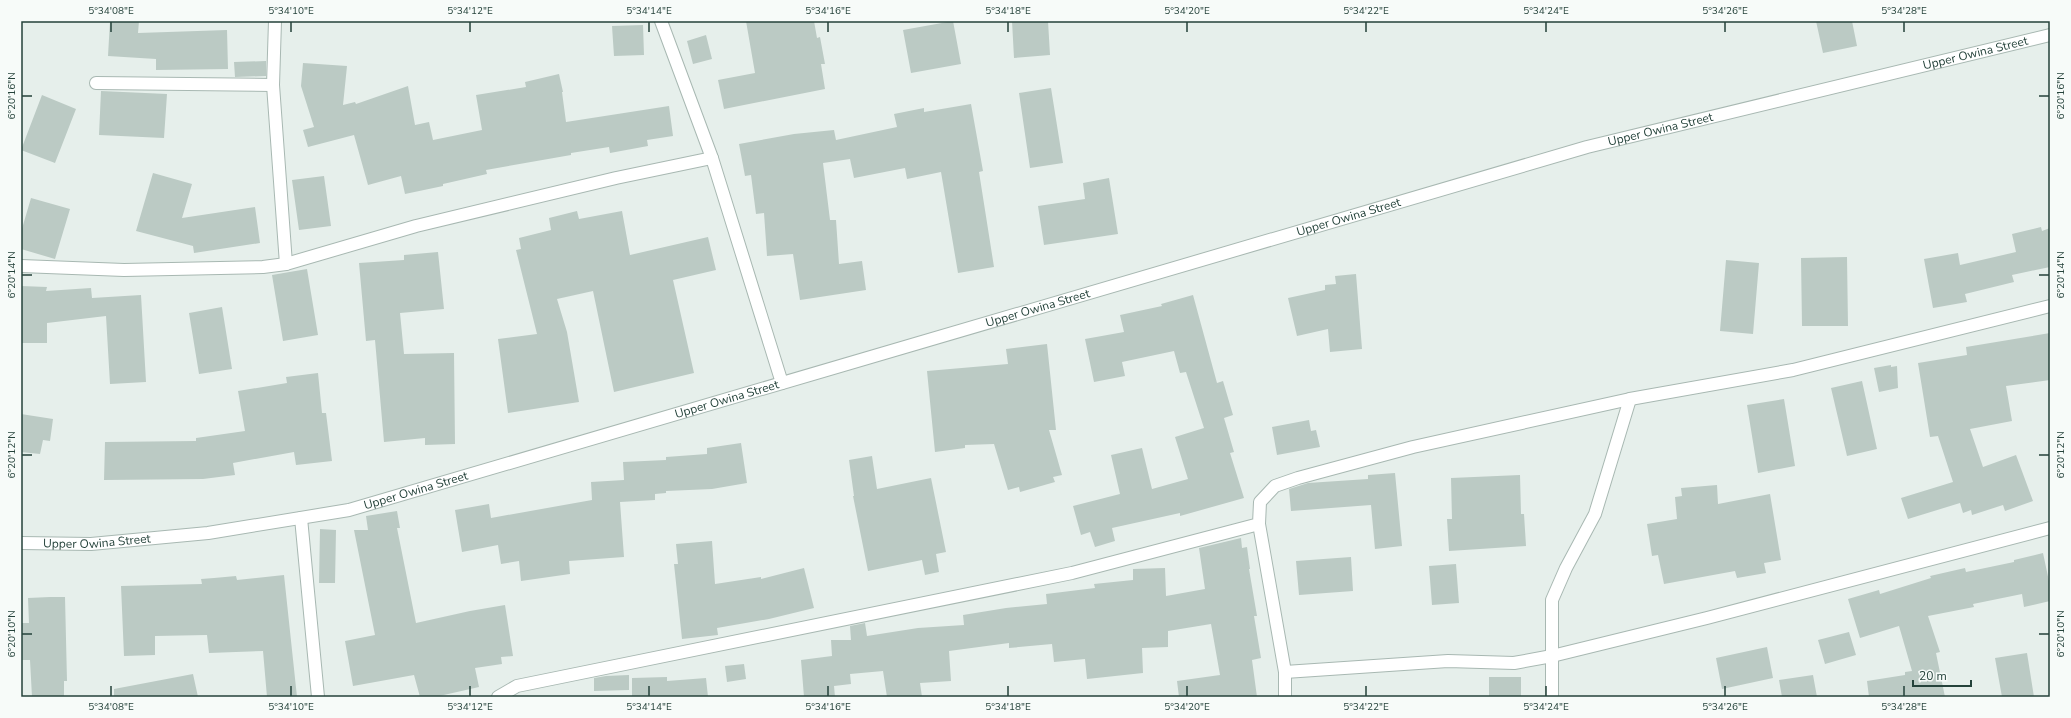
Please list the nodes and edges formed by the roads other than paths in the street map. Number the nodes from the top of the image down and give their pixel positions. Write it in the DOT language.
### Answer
graph roads {
  1 [pos="275,21"];
  2 [pos="661,21"];
  3 [pos="2050,34"];
  4 [pos="96,82"];
  5 [pos="273,85"];
  6 [pos="712,158"];
  7 [pos="286,264"];
  8 [pos="21,266"];
  9 [pos="2050,306"];
  10 [pos="782,383"];
  11 [pos="1630,399"];
  12 [pos="301,518"];
  13 [pos="1259,524"];
  14 [pos="2050,528"];
  15 [pos="21,543"];
  16 [pos="1552,656"];
  17 [pos="1285,672"];
  18 [pos="318,697"];
  19 [pos="498,697"];
  20 [pos="1285,697"];
  21 [pos="1552,697"];
  1 -- 5 [label="street"];
  2 -- 6 [label="street"];
  3 -- 10 [label="street, Upper Owina Street"];
  4 -- 5 [label="street"];
  5 -- 7 [label="street"];
  6 -- 7 [label="street"];
  6 -- 10 [label="street"];
  7 -- 8 [label="street"];
  9 -- 11 [label="street"];
  10 -- 12 [label="street, Upper Owina Street"];
  11 -- 13 [label="street"];
  11 -- 16 [label="street"];
  12 -- 15 [label="street, Upper Owina Street"];
  12 -- 18 [label="street"];
  13 -- 17 [label="street"];
  13 -- 19 [label="street"];
  14 -- 16 [label="street"];
  16 -- 17 [label="street"];
  16 -- 21 [label="street"];
  17 -- 20 [label="street"];
}
